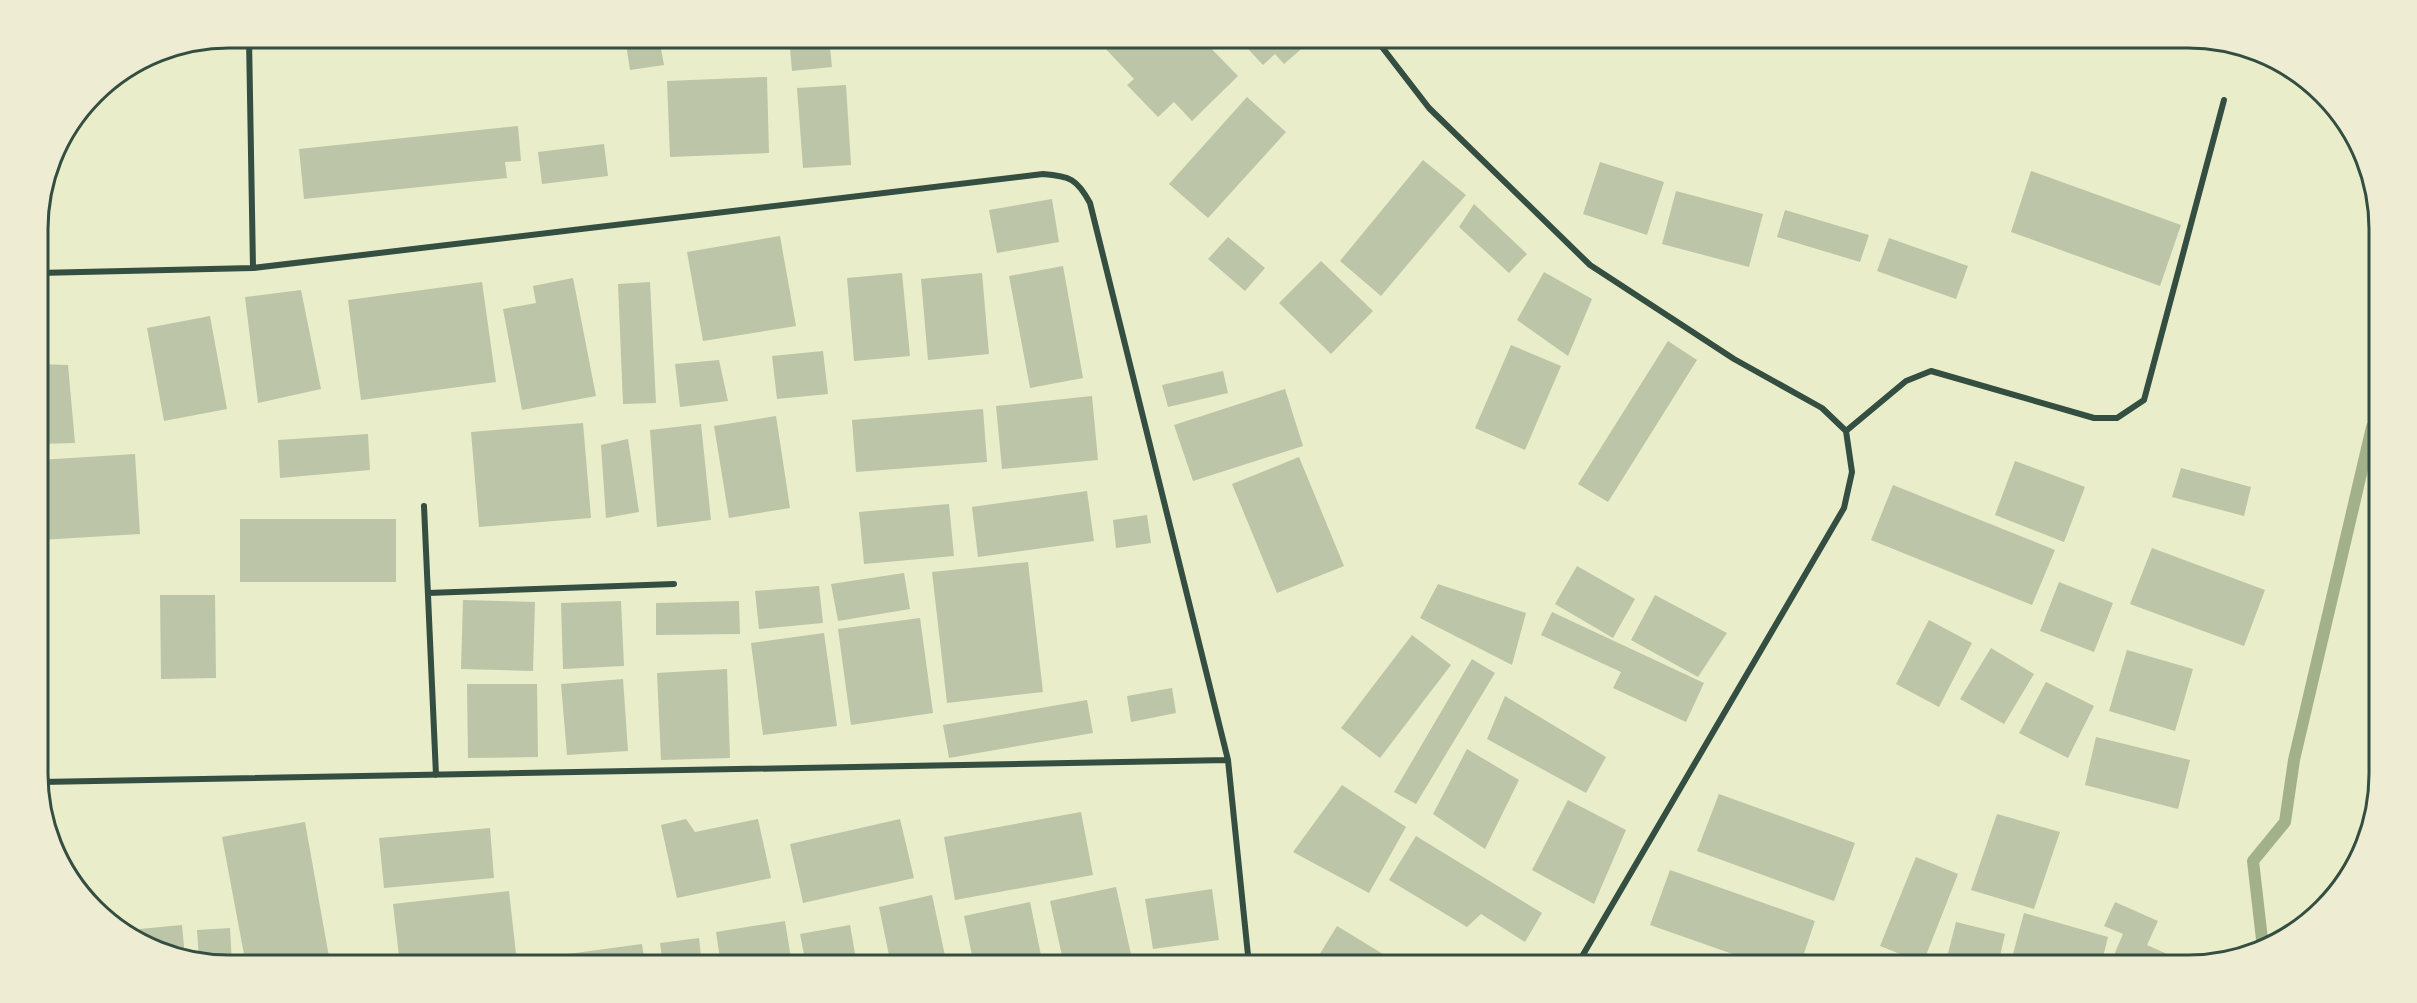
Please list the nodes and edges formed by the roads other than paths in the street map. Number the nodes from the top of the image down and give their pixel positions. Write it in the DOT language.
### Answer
graph roads {
  1 [pos="249,48"];
  2 [pos="1383,48"];
  3 [pos="2224,100"];
  4 [pos="253,268"];
  5 [pos="48,273"];
  6 [pos="1846,431"];
  7 [pos="424,506"];
  8 [pos="674,584"];
  9 [pos="428,593"];
  10 [pos="1228,760"];
  11 [pos="436,775"];
  12 [pos="48,782"];
  13 [pos="1248,955"];
  14 [pos="1583,955"];
  1 -- 4 [label="street"];
  2 -- 6 [label="street"];
  3 -- 6 [label="street"];
  4 -- 5 [label="street"];
  4 -- 10 [label="street"];
  6 -- 14 [label="street"];
  7 -- 9 [label="street"];
  8 -- 9 [label="street"];
  9 -- 11 [label="street"];
  10 -- 11 [label="street"];
  10 -- 13 [label="street"];
  11 -- 12 [label="street"];
}
